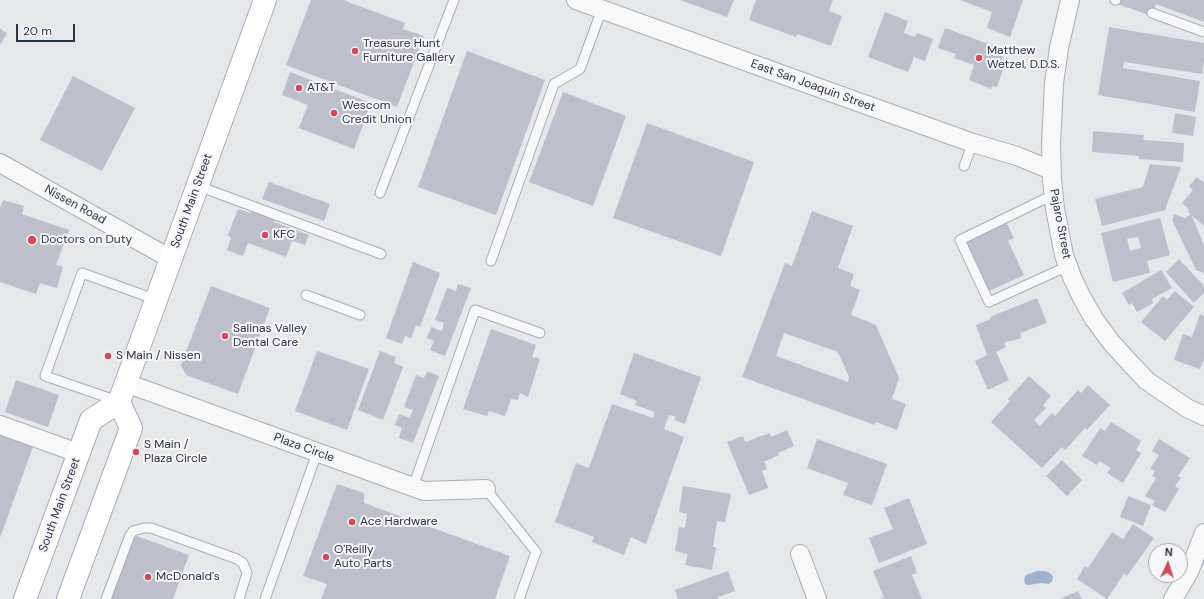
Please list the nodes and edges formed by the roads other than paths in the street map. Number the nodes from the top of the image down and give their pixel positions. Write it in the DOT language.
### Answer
graph roads {
  1 [pos="265,0"];
  2 [pos="454,0"];
  3 [pos="576,0"];
  4 [pos="1070,0"];
  5 [pos="602,9"];
  6 [pos="1152,13"];
  7 [pos="1204,32"];
  8 [pos="973,143"];
  9 [pos="0,163"];
  10 [pos="964,166"];
  11 [pos="1051,170"];
  12 [pos="198,186"];
  13 [pos="380,193"];
  14 [pos="1053,195"];
  15 [pos="381,254"];
  16 [pos="171,259"];
  17 [pos="491,261"];
  18 [pos="1068,266"];
  19 [pos="306,295"];
  20 [pos="157,300"];
  21 [pos="360,315"];
  22 [pos="540,333"];
  23 [pos="123,392"];
  24 [pos="1204,416"];
  25 [pos="0,425"];
  26 [pos="78,453"];
  27 [pos="317,453"];
  28 [pos="413,487"];
  29 [pos="486,489"];
  30 [pos="1204,533"];
  31 [pos="800,554"];
  32 [pos="25,599"];
  33 [pos="68,599"];
  34 [pos="106,599"];
  35 [pos="239,599"];
  36 [pos="265,599"];
  37 [pos="519,599"];
  38 [pos="818,599"];
  39 [pos="1173,599"];
  1 -- 12 [label="main road, South Main Street"];
  2 -- 13 [label="lane"];
  3 -- 5 [label="street, East San Joaquin Street"];
  4 -- 11 [label="street, Pajaro Street"];
  5 -- 8 [label="street, East San Joaquin Street"];
  5 -- 17 [label="lane"];
  6 -- 7 [label="lane"];
  8 -- 10 [label="lane"];
  8 -- 11 [label="street, East San Joaquin Street"];
  9 -- 16 [label="street, Nissen Road"];
  11 -- 14 [label="street, Pajaro Street"];
  12 -- 15 [label="lane"];
  12 -- 16 [label="main road, South Main Street"];
  14 -- 18 [label="street, Pajaro Street"];
  14 -- 18 [label="lane"];
  16 -- 20 [label="main road, South Main Street"];
  18 -- 24 [label="street, Pajaro Street"];
  19 -- 21 [label="lane"];
  20 -- 23 [label="main road, South Main Street"];
  20 -- 23 [label="lane"];
  22 -- 28 [label="lane"];
  23 -- 26 [label="main road, South Main Street"];
  23 -- 27 [label="street, Plaza Circle"];
  23 -- 33 [label="main road"];
  25 -- 26 [label="street"];
  26 -- 32 [label="main road, South Main Street"];
  27 -- 28 [label="street, Plaza Circle"];
  27 -- 36 [label="lane"];
  28 -- 29 [label="street, Plaza Circle"];
  29 -- 37 [label="lane"];
  30 -- 39 [label="street"];
  31 -- 38 [label="street"];
  34 -- 35 [label="lane"];
}
